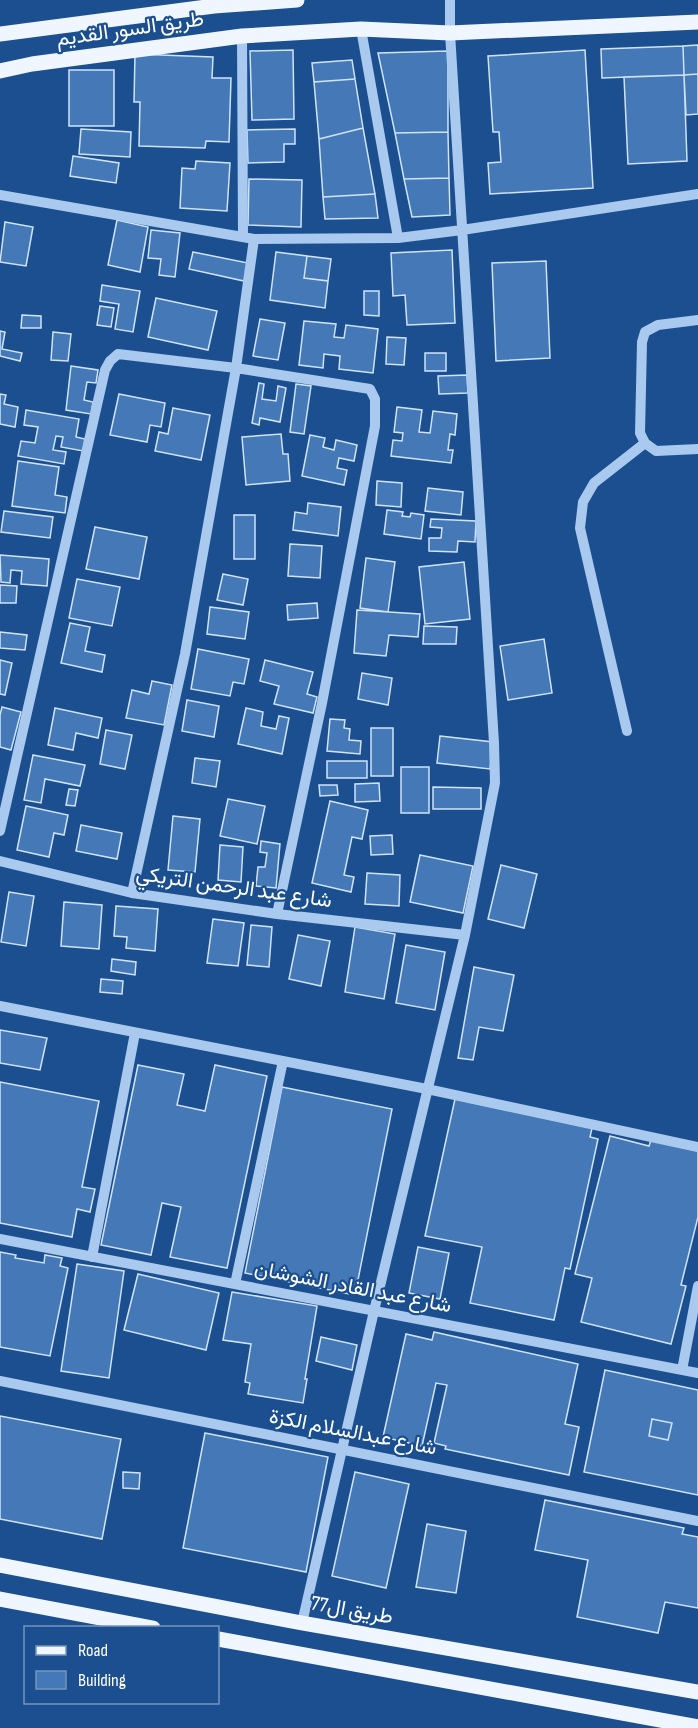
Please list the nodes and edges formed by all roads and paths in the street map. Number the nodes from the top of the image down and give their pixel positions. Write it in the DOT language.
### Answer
graph roads {
  1 [pos="297,0"];
  2 [pos="450,0"];
  3 [pos="698,22"];
  4 [pos="361,29"];
  5 [pos="450,33"];
  6 [pos="0,34"];
  7 [pos="242,36"];
  8 [pos="0,71"];
  9 [pos="698,194"];
  10 [pos="0,195"];
  11 [pos="462,230"];
  12 [pos="248,238"];
  13 [pos="398,238"];
  14 [pos="698,320"];
  15 [pos="236,368"];
  16 [pos="645,443"];
  17 [pos="698,449"];
  18 [pos="627,731"];
  19 [pos="0,831"];
  20 [pos="0,861"];
  21 [pos="132,893"];
  22 [pos="277,914"];
  23 [pos="465,935"];
  24 [pos="0,1006"];
  25 [pos="135,1033"];
  26 [pos="283,1061"];
  27 [pos="427,1089"];
  28 [pos="698,1147"];
  29 [pos="0,1239"];
  30 [pos="92,1257"];
  31 [pos="235,1284"];
  32 [pos="698,1286"];
  33 [pos="374,1311"];
  34 [pos="681,1370"];
  35 [pos="698,1373"];
  36 [pos="0,1381"];
  37 [pos="342,1449"];
  38 [pos="698,1521"];
  39 [pos="0,1565"];
  40 [pos="0,1599"];
  41 [pos="302,1623"];
  42 [pos="142,1626"];
  43 [pos="219,1639"];
  44 [pos="698,1692"];
  45 [pos="698,1727"];
  1 -- 6 [label="main road, طريق السور القديم"];
  2 -- 5 [label="street"];
  3 -- 5 [label="main road, طريق السور القديم"];
  4 -- 5 [label="main road, طريق السور القديم"];
  4 -- 7 [label="main road, طريق السور القديم"];
  4 -- 13 [label="street"];
  5 -- 11 [label="street"];
  7 -- 8 [label="main road, طريق السور القديم"];
  7 -- 12 [label="street"];
  9 -- 11 [label="street"];
  10 -- 12 [label="street"];
  11 -- 13 [label="street"];
  11 -- 23 [label="street"];
  12 -- 13 [label="street"];
  12 -- 15 [label="street"];
  14 -- 16 [label="street"];
  15 -- 19 [label="street"];
  15 -- 21 [label="street"];
  15 -- 22 [label="street"];
  16 -- 17 [label="street"];
  16 -- 18 [label="street"];
  20 -- 21 [label="street, شارع عبد الرحمن التريكي"];
  21 -- 22 [label="street, شارع عبد الرحمن التريكي"];
  22 -- 23 [label="street, شارع عبد الرحمن التريكي"];
  23 -- 27 [label="street"];
  24 -- 25 [label="street"];
  25 -- 26 [label="street"];
  25 -- 30 [label="street"];
  26 -- 27 [label="street"];
  26 -- 31 [label="street"];
  27 -- 28 [label="street"];
  27 -- 33 [label="street"];
  29 -- 30 [label="street, شارع عبد القادر الشوشان"];
  30 -- 31 [label="street, شارع عبد القادر الشوشان"];
  31 -- 33 [label="street, شارع عبد القادر الشوشان"];
  32 -- 34 [label="street"];
  33 -- 34 [label="street, شارع عبد القادر الشوشان"];
  33 -- 37 [label="street"];
  34 -- 35 [label="street, شارع عبد القادر الشوشان"];
  36 -- 37 [label="street, شارع عبدالسلام الكزة"];
  37 -- 38 [label="street, شارع عبدالسلام الكزة"];
  37 -- 41 [label="street"];
  39 -- 41 [label="main road, طريق ال77"];
  40 -- 42 [label="main road"];
  41 -- 44 [label="main road, طريق ال77"];
  43 -- 45 [label="main road"];
}
